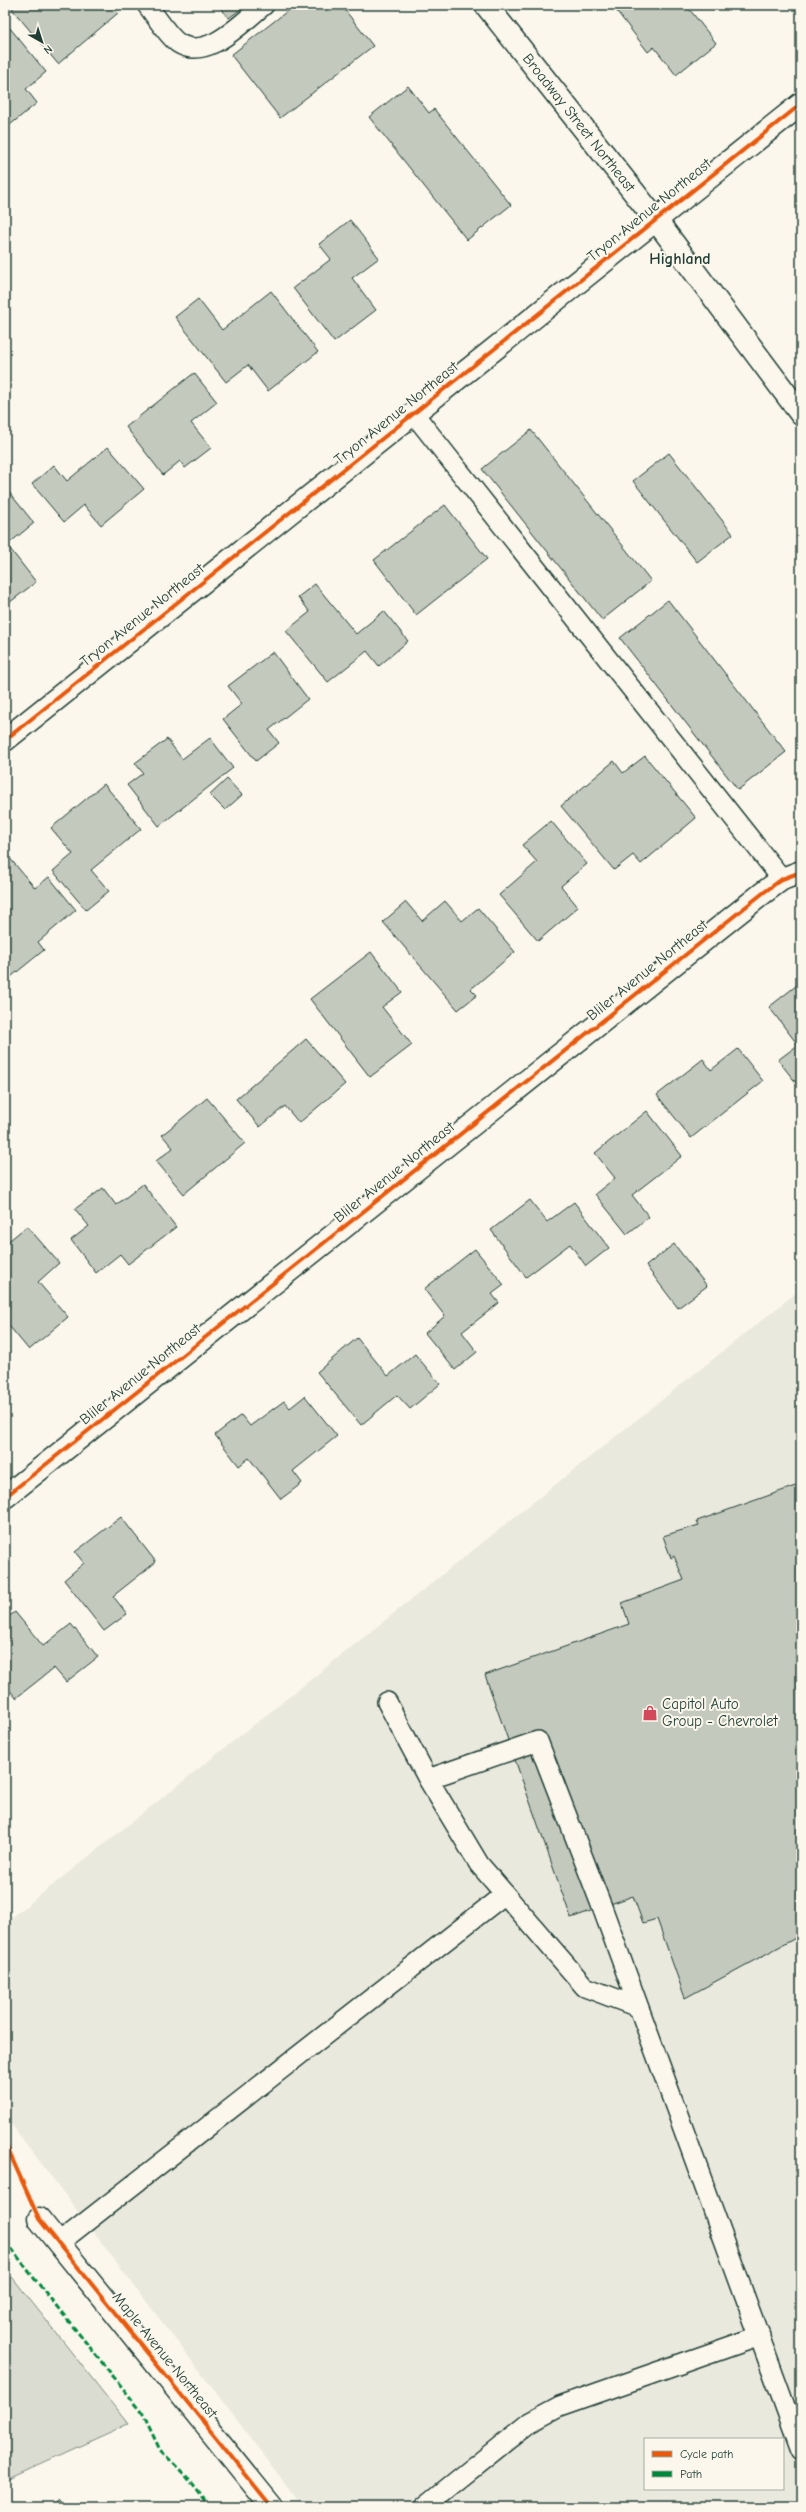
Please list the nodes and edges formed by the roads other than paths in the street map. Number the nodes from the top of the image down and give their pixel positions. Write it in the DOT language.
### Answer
graph roads {
  1 [pos="147,5"];
  2 [pos="264,5"];
  3 [pos="486,5"];
  4 [pos="801,104"];
  5 [pos="656,220"];
  6 [pos="414,414"];
  7 [pos="801,414"];
  8 [pos="5,740"];
  9 [pos="791,876"];
  10 [pos="5,1497"];
  11 [pos="387,1702"];
  12 [pos="428,1779"];
  13 [pos="505,1894"];
  14 [pos="638,2007"];
  15 [pos="39,2219"];
  16 [pos="59,2243"];
  17 [pos="760,2336"];
  18 [pos="801,2450"];
  19 [pos="272,2507"];
  20 [pos="424,2507"];
  1 -- 2 [label="lane"];
  3 -- 5 [label="street, Broadway Street Northeast"];
  4 -- 5 [label="street, Tryon Avenue Northeast"];
  5 -- 6 [label="street, Tryon Avenue Northeast"];
  5 -- 7 [label="street, Broadway Street Northeast"];
  6 -- 8 [label="street, Tryon Avenue Northeast"];
  6 -- 9 [label="lane"];
  9 -- 10 [label="street, Bliler Avenue Northeast"];
  11 -- 12 [label="lane"];
  12 -- 13 [label="lane"];
  12 -- 14 [label="lane"];
  13 -- 14 [label="lane"];
  13 -- 16 [label="lane"];
  14 -- 17 [label="lane"];
  15 -- 16 [label="street, Maple Avenue Northeast"];
  16 -- 19 [label="street, Maple Avenue Northeast"];
  17 -- 18 [label="lane"];
  17 -- 20 [label="lane"];
}
